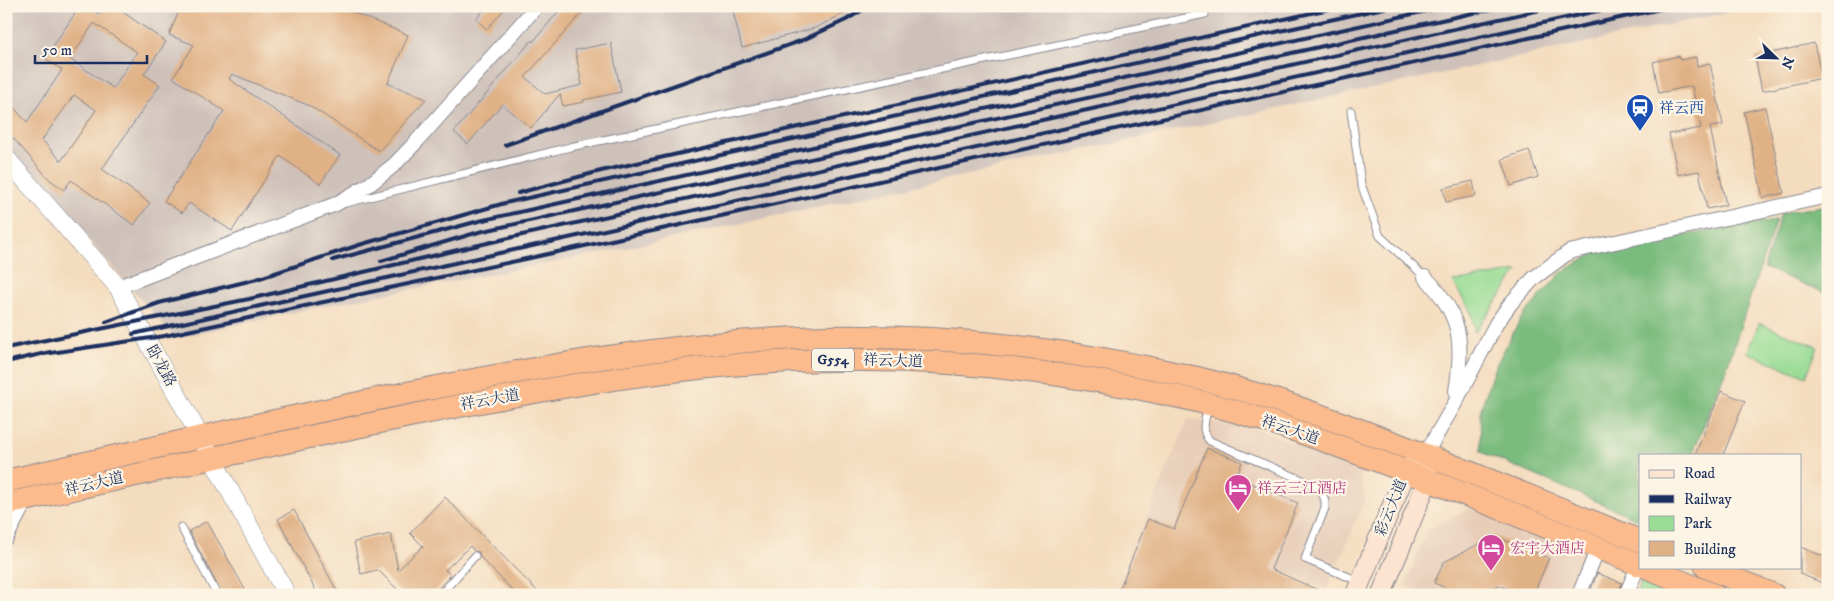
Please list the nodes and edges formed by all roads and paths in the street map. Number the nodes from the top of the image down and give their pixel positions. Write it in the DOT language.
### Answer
graph roads {
  1 [pos="537,6"];
  2 [pos="1205,14"];
  3 [pos="1351,111"];
  4 [pos="6,158"];
  5 [pos="1828,196"];
  6 [pos="326,208"];
  7 [pos="1425,277"];
  8 [pos="118,287"];
  9 [pos="1455,403"];
  10 [pos="1208,405"];
  11 [pos="200,438"];
  12 [pos="1425,455"];
  13 [pos="212,458"];
  14 [pos="1406,472"];
  15 [pos="1428,480"];
  16 [pos="6,481"];
  17 [pos="16,502"];
  18 [pos="181,527"];
  19 [pos="6,538"];
  20 [pos="1639,541"];
  21 [pos="1598,548"];
  22 [pos="475,556"];
  23 [pos="1639,565"];
  24 [pos="1641,568"];
  25 [pos="1647,568"];
  26 [pos="1708,568"];
  27 [pos="1358,588"];
  28 [pos="218,595"];
  29 [pos="287,595"];
  30 [pos="440,595"];
  31 [pos="1381,595"];
  32 [pos="1578,595"];
  33 [pos="1626,595"];
  34 [pos="1714,595"];
  35 [pos="1774,595"];
  1 -- 6 [label="street"];
  2 -- 6 [label="lane"];
  3 -- 7 [label="lane"];
  4 -- 8 [label="street, 卧龙路"];
  5 -- 9 [label="street"];
  6 -- 8 [label="street"];
  7 -- 9 [label="street"];
  8 -- 11 [label="street, 卧龙路"];
  9 -- 12 [label="street"];
  10 -- 13 [label="highway, 祥云大道 / G554"];
  10 -- 14 [label="highway, 祥云大道 / G554"];
  10 -- 27 [label="lane"];
  11 -- 12 [label="highway, 祥云大道 / G554"];
  11 -- 13 [label="street, 卧龙路"];
  11 -- 16 [label="highway, 祥云大道 / G554"];
  12 -- 14 [label="main road, 彩云大道"];
  12 -- 15 [label="main road, 彩云大道"];
  12 -- 20 [label="highway, 祥云大道 / G554"];
  13 -- 17 [label="highway, 祥云大道 / G554"];
  13 -- 29 [label="street, 卧龙路"];
  14 -- 15 [label="highway, 祥云大道 / G554"];
  14 -- 27 [label="main road, 彩云大道"];
  15 -- 21 [label="highway, 祥云大道 / G554"];
  15 -- 31 [label="main road, 彩云大道"];
  17 -- 19 [label="street"];
  18 -- 28 [label="lane"];
  21 -- 23 [label="highway, 祥云大道 / G554"];
  21 -- 32 [label="street"];
  22 -- 30 [label="lane"];
  24 -- 33 [label="street"];
  25 -- 34 [label="highway, 祥云大道 / G554"];
  26 -- 35 [label="highway"];
}
